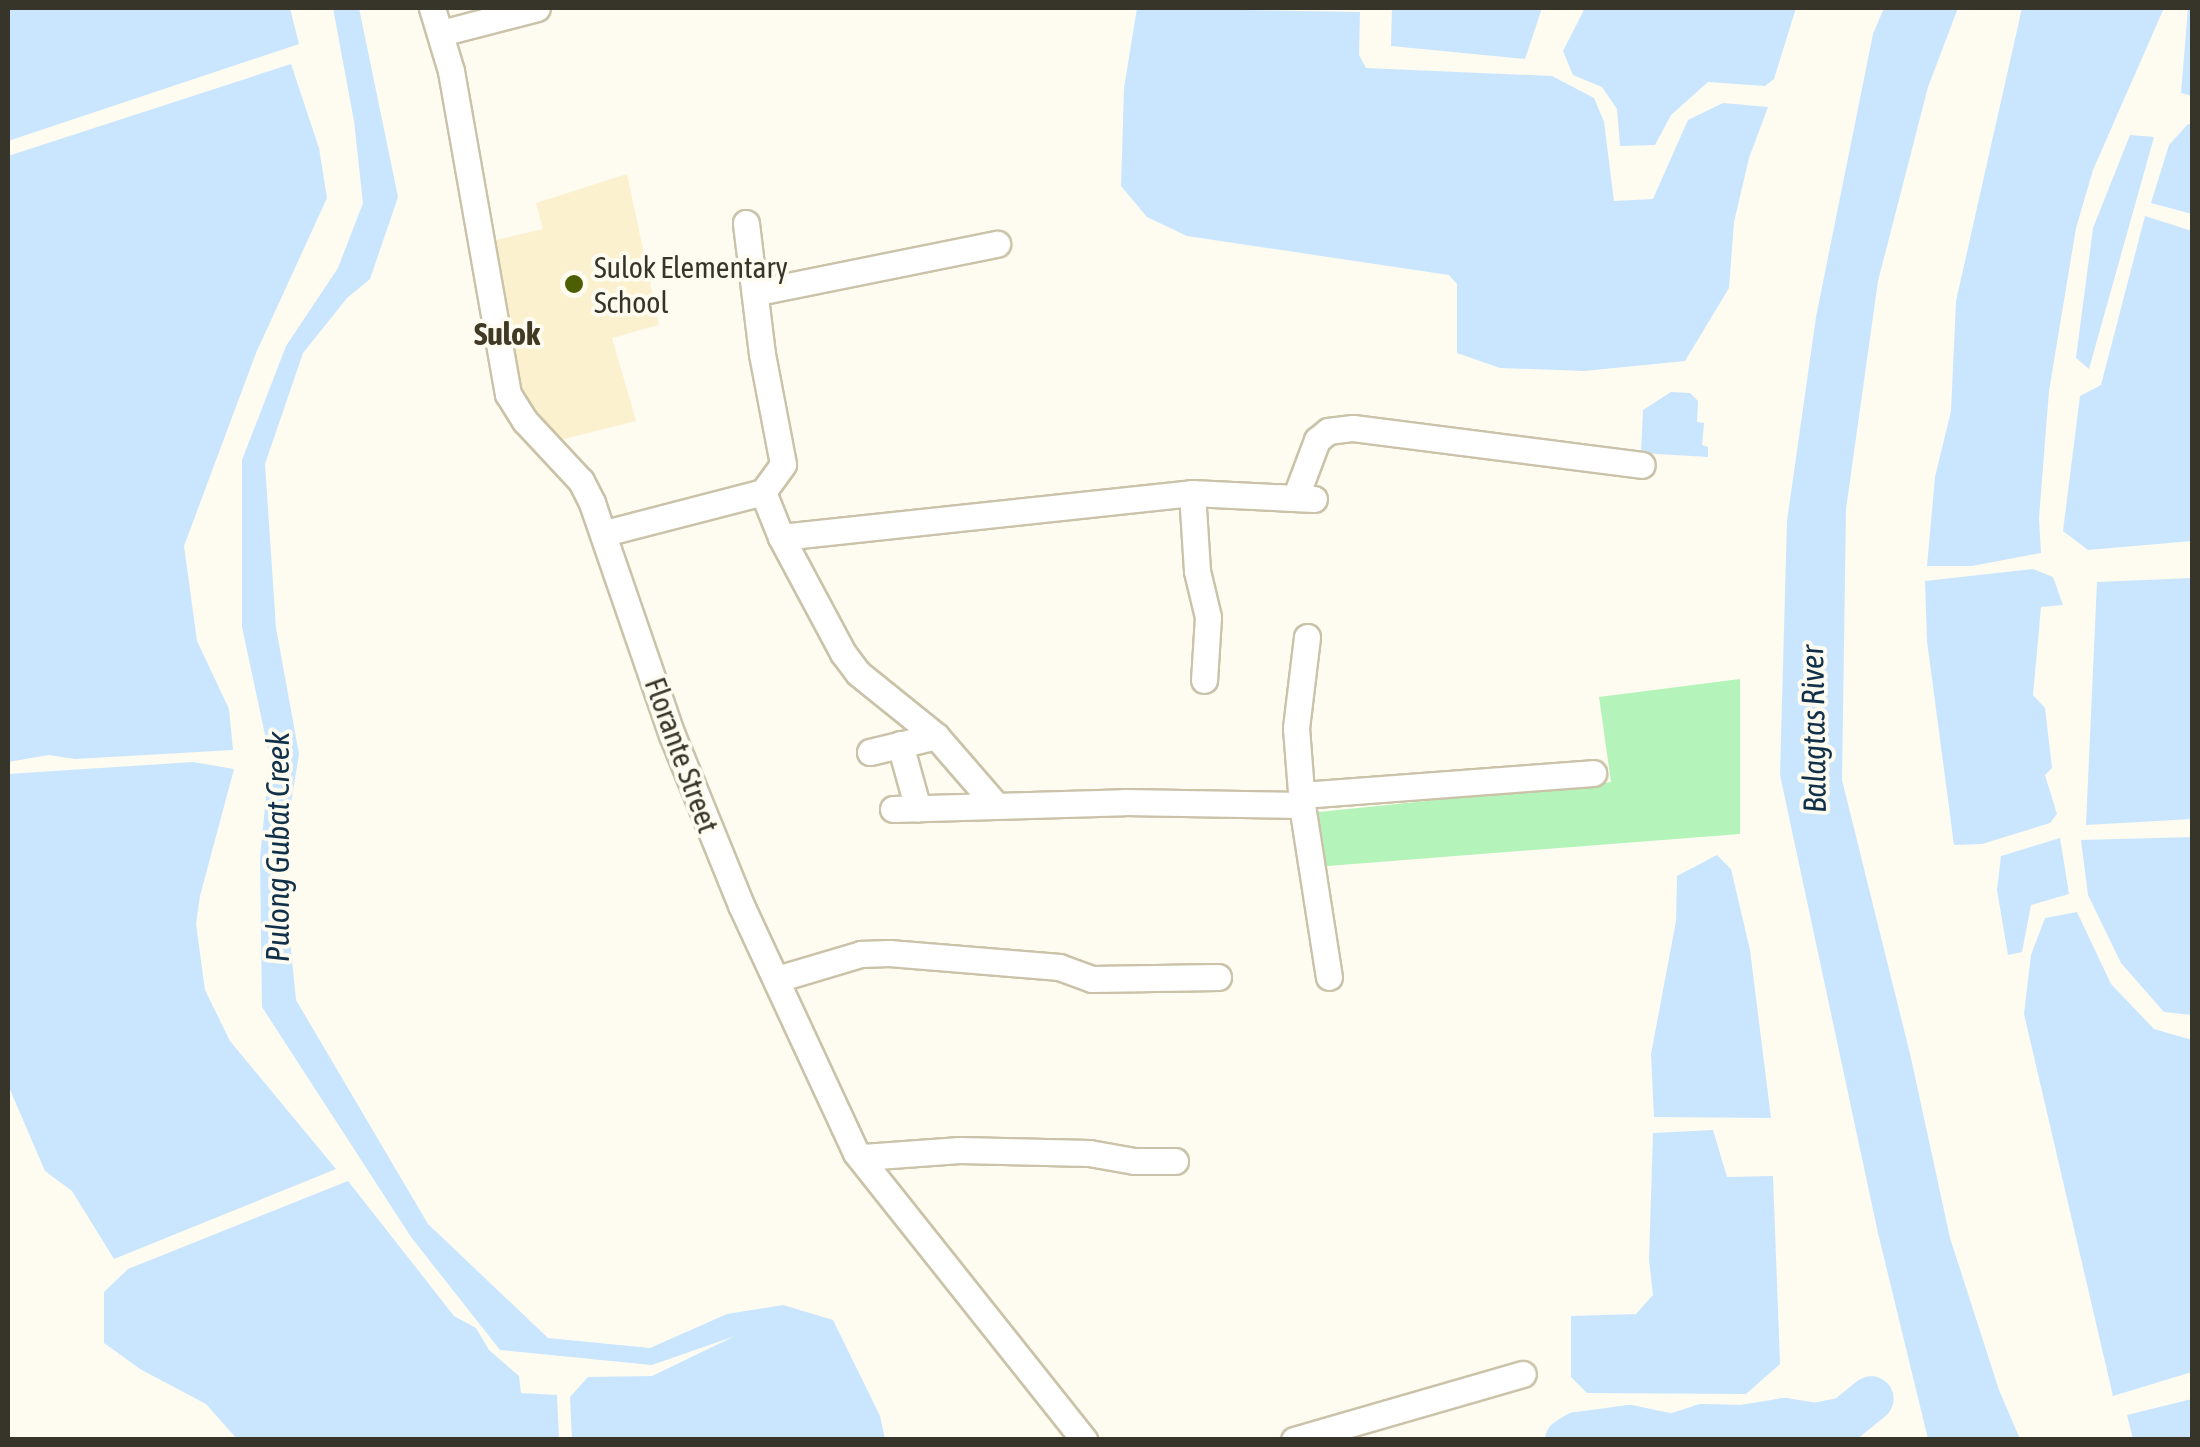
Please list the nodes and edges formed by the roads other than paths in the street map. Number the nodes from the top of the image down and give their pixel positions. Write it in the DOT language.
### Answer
graph roads {
  1 [pos="432,8"];
  2 [pos="537,8"];
  3 [pos="440,32"];
  4 [pos="746,223"];
  5 [pos="997,244"];
  6 [pos="758,292"];
  7 [pos="1642,465"];
  8 [pos="762,492"];
  9 [pos="1192,493"];
  10 [pos="605,533"];
  11 [pos="781,537"];
  12 [pos="1307,637"];
  13 [pos="1204,680"];
  14 [pos="936,736"];
  15 [pos="900,744"];
  16 [pos="870,752"];
  17 [pos="1593,772"];
  18 [pos="1301,800"];
  19 [pos="995,804"];
  20 [pos="1218,977"];
  21 [pos="1329,977"];
  22 [pos="776,979"];
  23 [pos="863,1157"];
  24 [pos="1175,1161"];
  25 [pos="1523,1374"];
  26 [pos="1084,1440"];
  27 [pos="1294,1440"];
  1 -- 3 [label="street, Florante Street"];
  2 -- 3 [label="street"];
  3 -- 10 [label="street, Florante Street"];
  4 -- 6 [label="street"];
  5 -- 6 [label="street"];
  6 -- 8 [label="street"];
  7 -- 9 [label="street"];
  8 -- 10 [label="street"];
  8 -- 11 [label="street"];
  9 -- 11 [label="street"];
  9 -- 13 [label="street"];
  10 -- 22 [label="street, Florante Street"];
  11 -- 14 [label="street"];
  12 -- 18 [label="street"];
  14 -- 15 [label="street"];
  14 -- 19 [label="street"];
  15 -- 16 [label="street"];
  15 -- 19 [label="street"];
  17 -- 18 [label="street"];
  18 -- 19 [label="street"];
  18 -- 21 [label="street"];
  20 -- 22 [label="street"];
  22 -- 23 [label="street, Florante Street"];
  23 -- 24 [label="street"];
  23 -- 26 [label="street, Florante Street"];
  25 -- 27 [label="street"];
}
